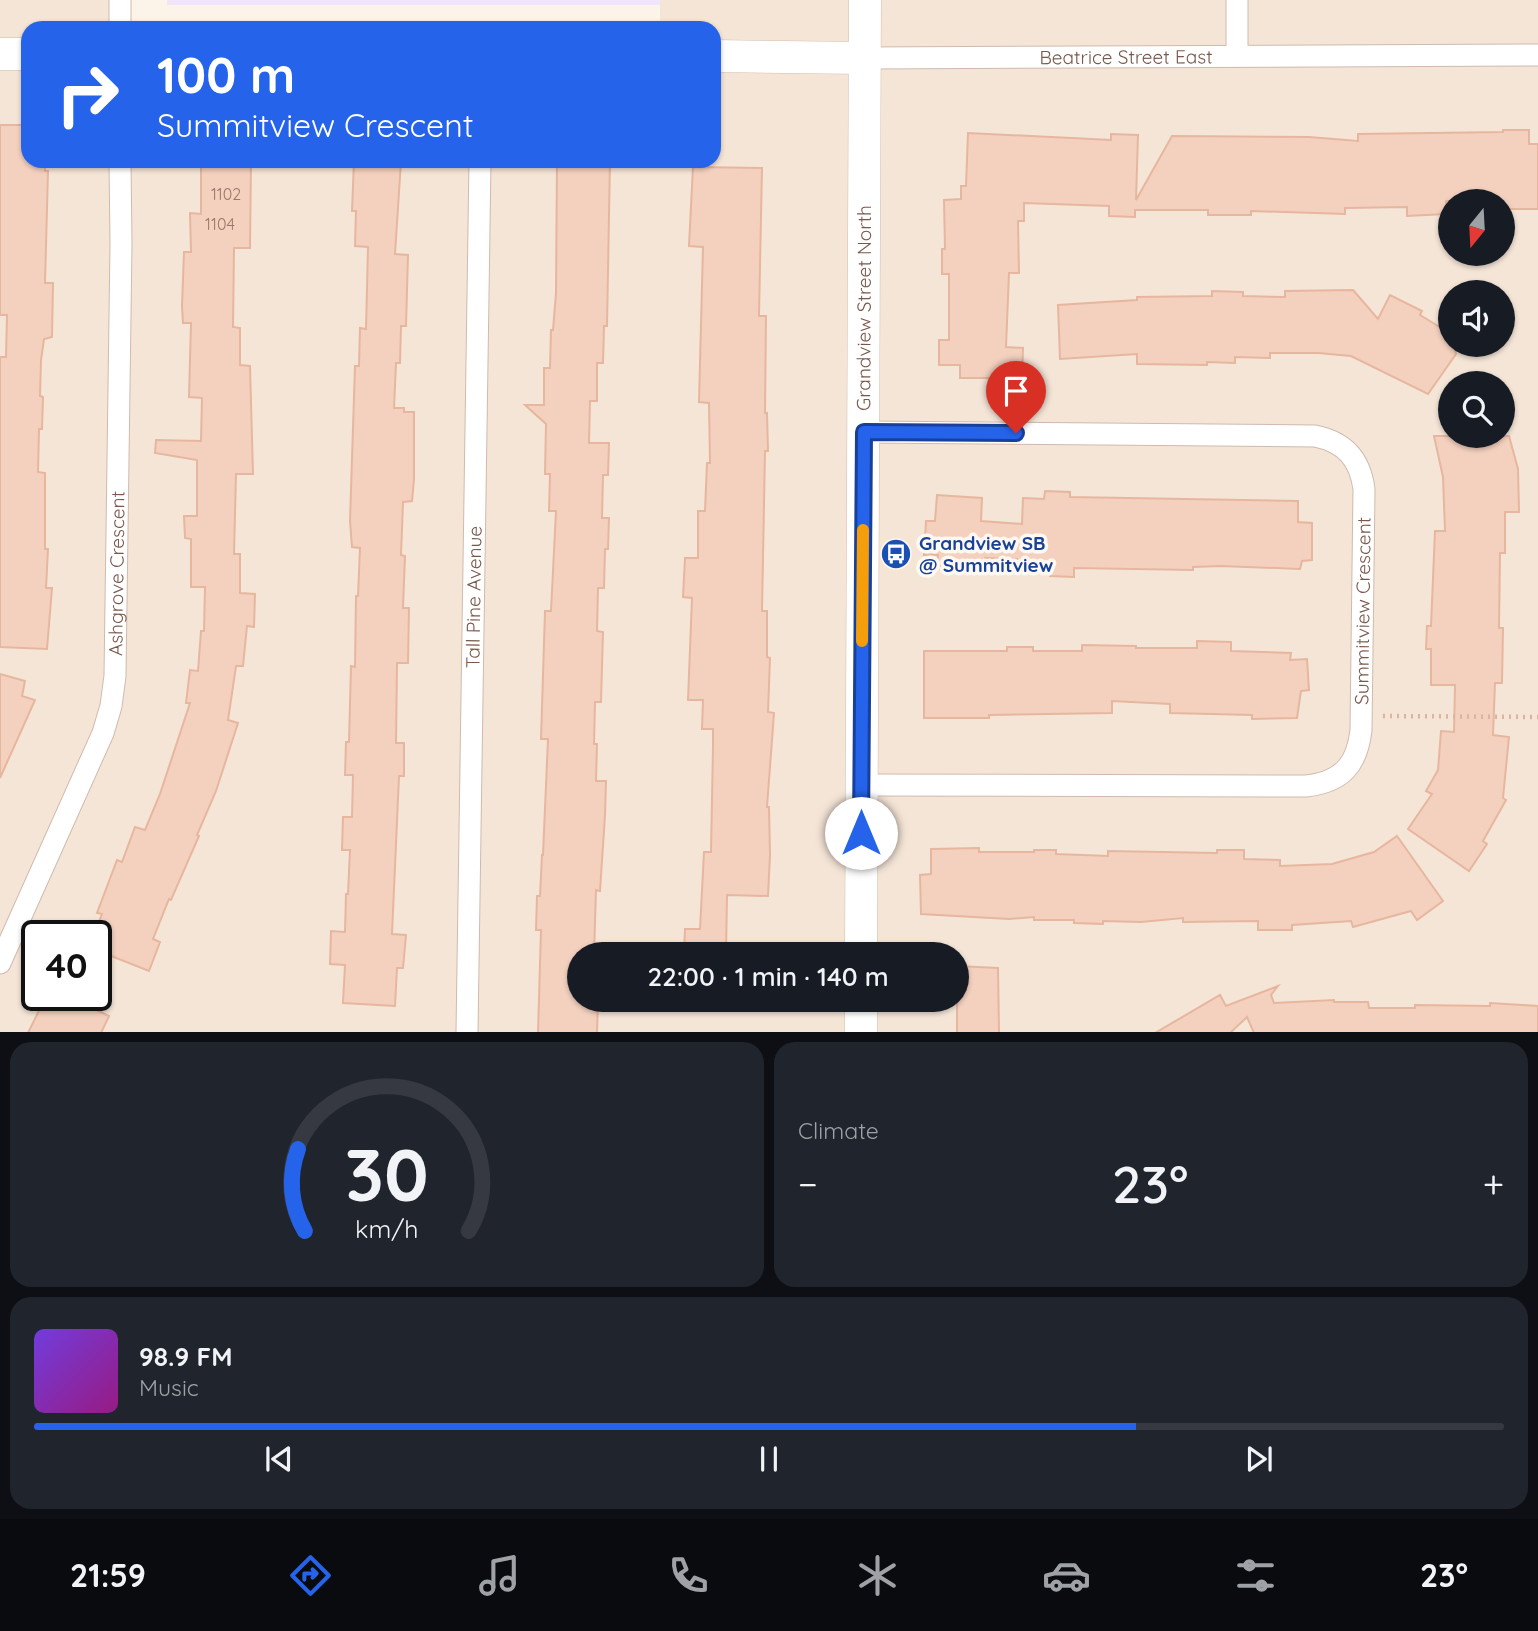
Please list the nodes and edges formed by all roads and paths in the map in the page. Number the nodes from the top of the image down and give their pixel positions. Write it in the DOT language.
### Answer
graph roads {
  1 [pos="120,0"];
  2 [pos="865,0"];
  3 [pos="1237,0"];
  4 [pos="120,21"];
  5 [pos="0,54"];
  6 [pos="21,54"];
  7 [pos="1538,55"];
  8 [pos="721,56"];
  9 [pos="1237,56"];
  10 [pos="864,58"];
  11 [pos="120,168"];
  12 [pos="480,168"];
  13 [pos="864,432"];
  14 [pos="1362,716"];
  15 [pos="1538,717"];
  16 [pos="861,785"];
  17 [pos="861,942"];
  18 [pos="0,963"];
  19 [pos="861,1012"];
  20 [pos="467,1032"];
  21 [pos="861,1032"];
  1 -- 4 [label="street"];
  2 -- 10 [label="street, Grandview Street North"];
  3 -- 9 [label="street"];
  5 -- 6 [label="street"];
  7 -- 9 [label="street, Beatrice Street East"];
  8 -- 10 [label="street, Beatrice Street East"];
  9 -- 10 [label="street, Beatrice Street East"];
  10 -- 13 [label="street, Grandview Street North"];
  11 -- 18 [label="street, Ashgrove Crescent"];
  12 -- 20 [label="street, Tall Pine Avenue"];
  13 -- 14 [label="street, Summitview Crescent"];
  13 -- 16 [label="street, Grandview Street North"];
  14 -- 15 [label="path"];
  14 -- 16 [label="street, Summitview Crescent"];
  16 -- 17 [label="street, Grandview Street North"];
  19 -- 21 [label="street"];
}
